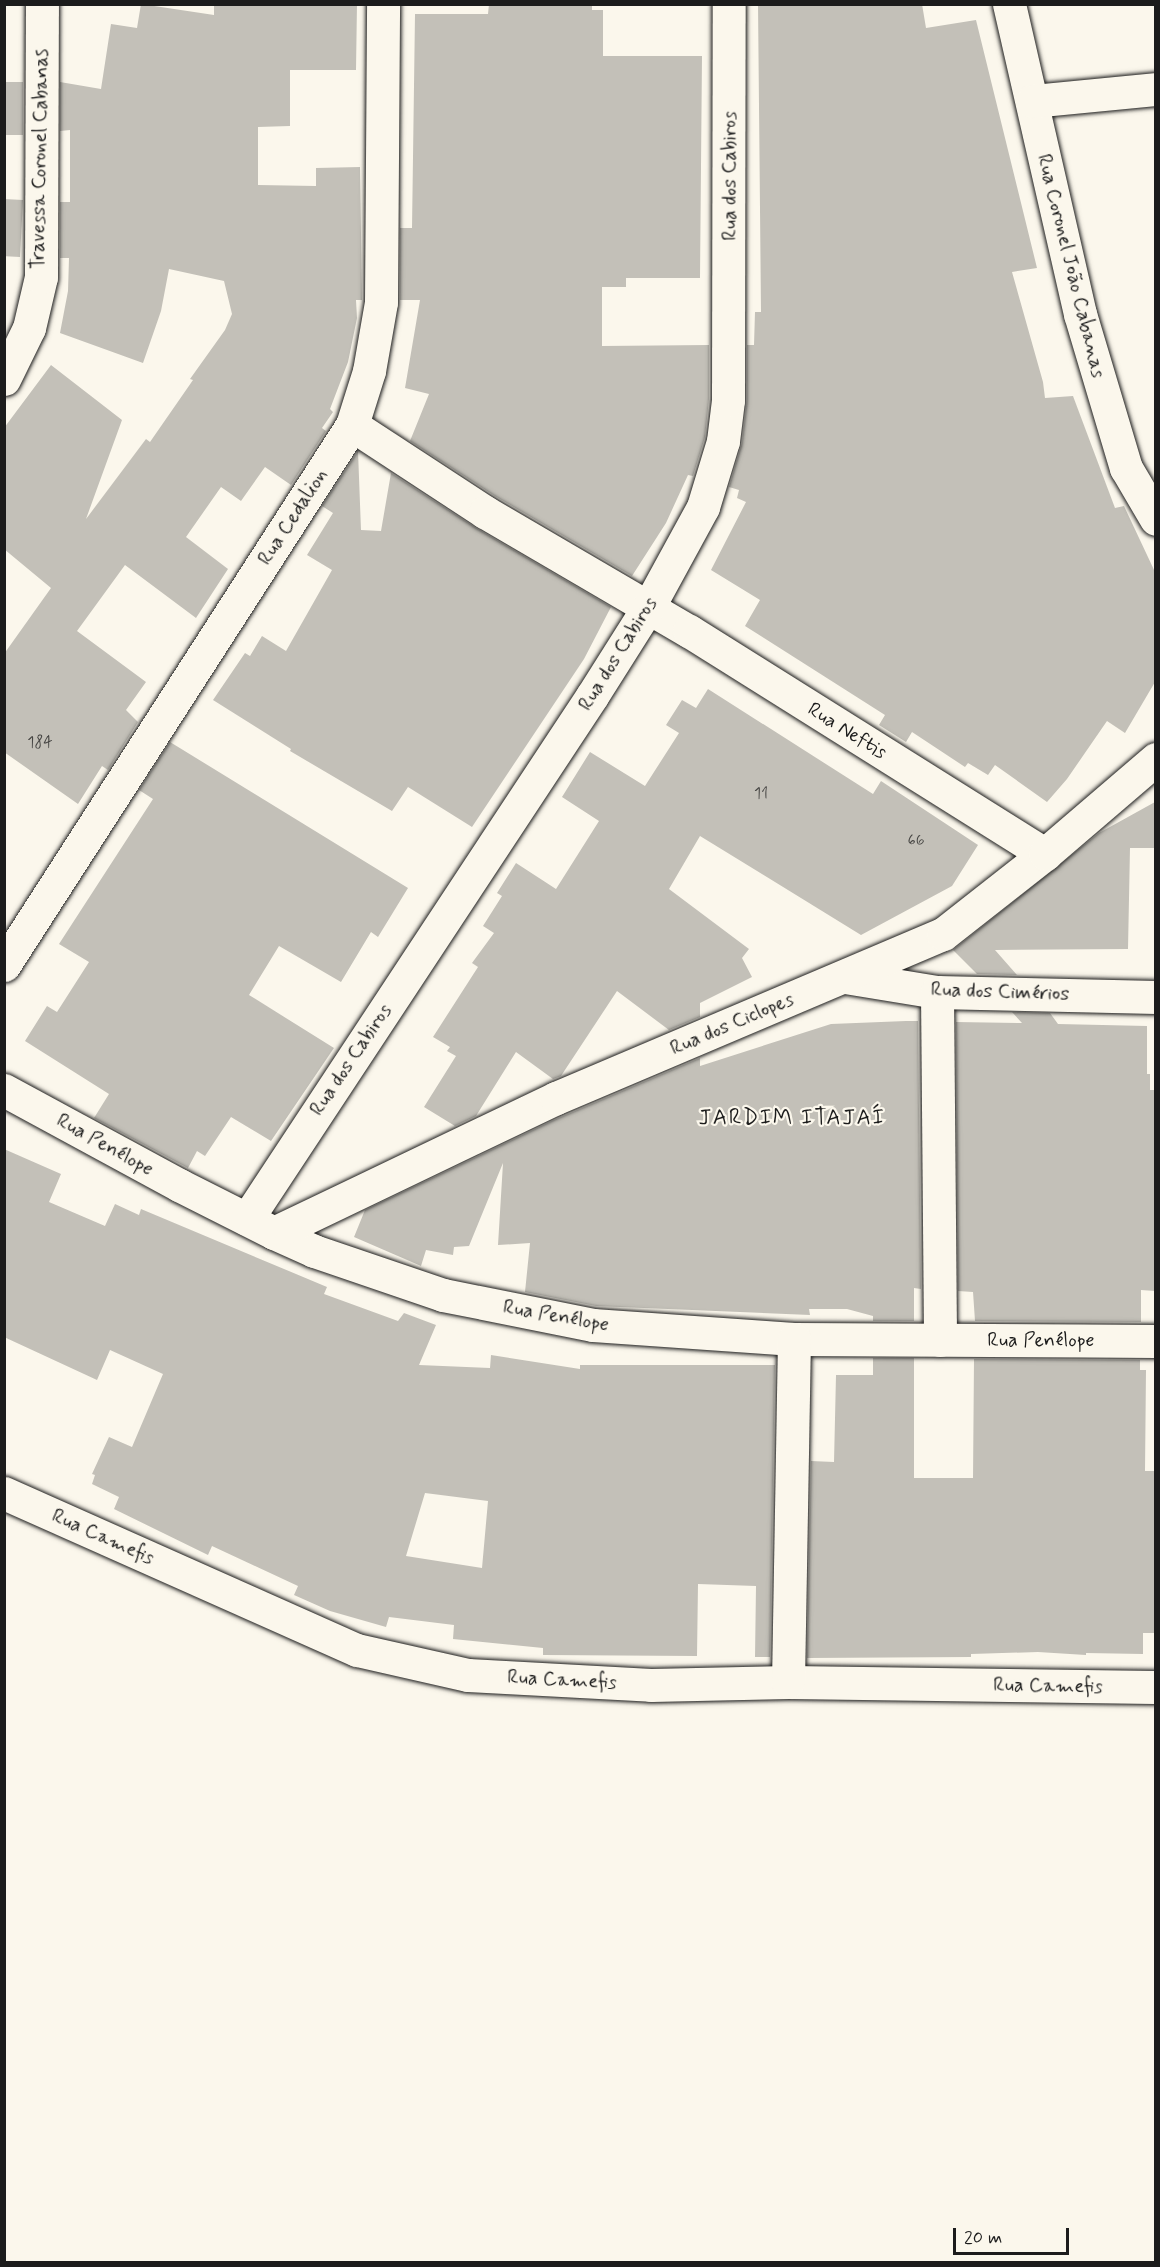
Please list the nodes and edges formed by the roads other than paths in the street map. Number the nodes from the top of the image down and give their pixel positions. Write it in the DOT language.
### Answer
graph roads {
  1 [pos="42,4"];
  2 [pos="383,4"];
  3 [pos="729,4"];
  4 [pos="1009,4"];
  5 [pos="1155,89"];
  6 [pos="1032,101"];
  7 [pos="4,379"];
  8 [pos="352,425"];
  9 [pos="1150,497"];
  10 [pos="649,606"];
  11 [pos="1155,759"];
  12 [pos="1045,854"];
  13 [pos="4,965"];
  14 [pos="845,977"];
  15 [pos="937,992"];
  16 [pos="1155,997"];
  17 [pos="4,1090"];
  18 [pos="260,1226"];
  19 [pos="794,1340"];
  20 [pos="940,1340"];
  21 [pos="1155,1341"];
  22 [pos="4,1493"];
  23 [pos="788,1682"];
  24 [pos="1155,1687"];
  1 -- 7 [label="street, Travessa Coronel Cabanas"];
  2 -- 8 [label="street, Rua Cedalion"];
  3 -- 10 [label="street, Rua dos Cabiros"];
  4 -- 6 [label="street, Rua Coronel João Cabanas"];
  5 -- 6 [label="street"];
  6 -- 9 [label="street, Rua Coronel João Cabanas"];
  8 -- 10 [label="street, Rua Neftis"];
  8 -- 13 [label="street, Rua Cedalion"];
  10 -- 12 [label="street, Rua Neftis"];
  10 -- 18 [label="street, Rua dos Cabiros"];
  11 -- 12 [label="street, Rua dos Ciclopes"];
  12 -- 14 [label="street, Rua dos Ciclopes"];
  14 -- 15 [label="street, Rua dos Cimérios"];
  14 -- 18 [label="street, Rua dos Ciclopes"];
  15 -- 16 [label="street, Rua dos Cimérios"];
  15 -- 20 [label="street"];
  17 -- 18 [label="street, Rua Penélope"];
  18 -- 19 [label="street, Rua Penélope"];
  19 -- 20 [label="street, Rua Penélope"];
  19 -- 23 [label="street"];
  20 -- 21 [label="street, Rua Penélope"];
  22 -- 23 [label="street, Rua Camefis"];
  23 -- 24 [label="street, Rua Camefis"];
}
